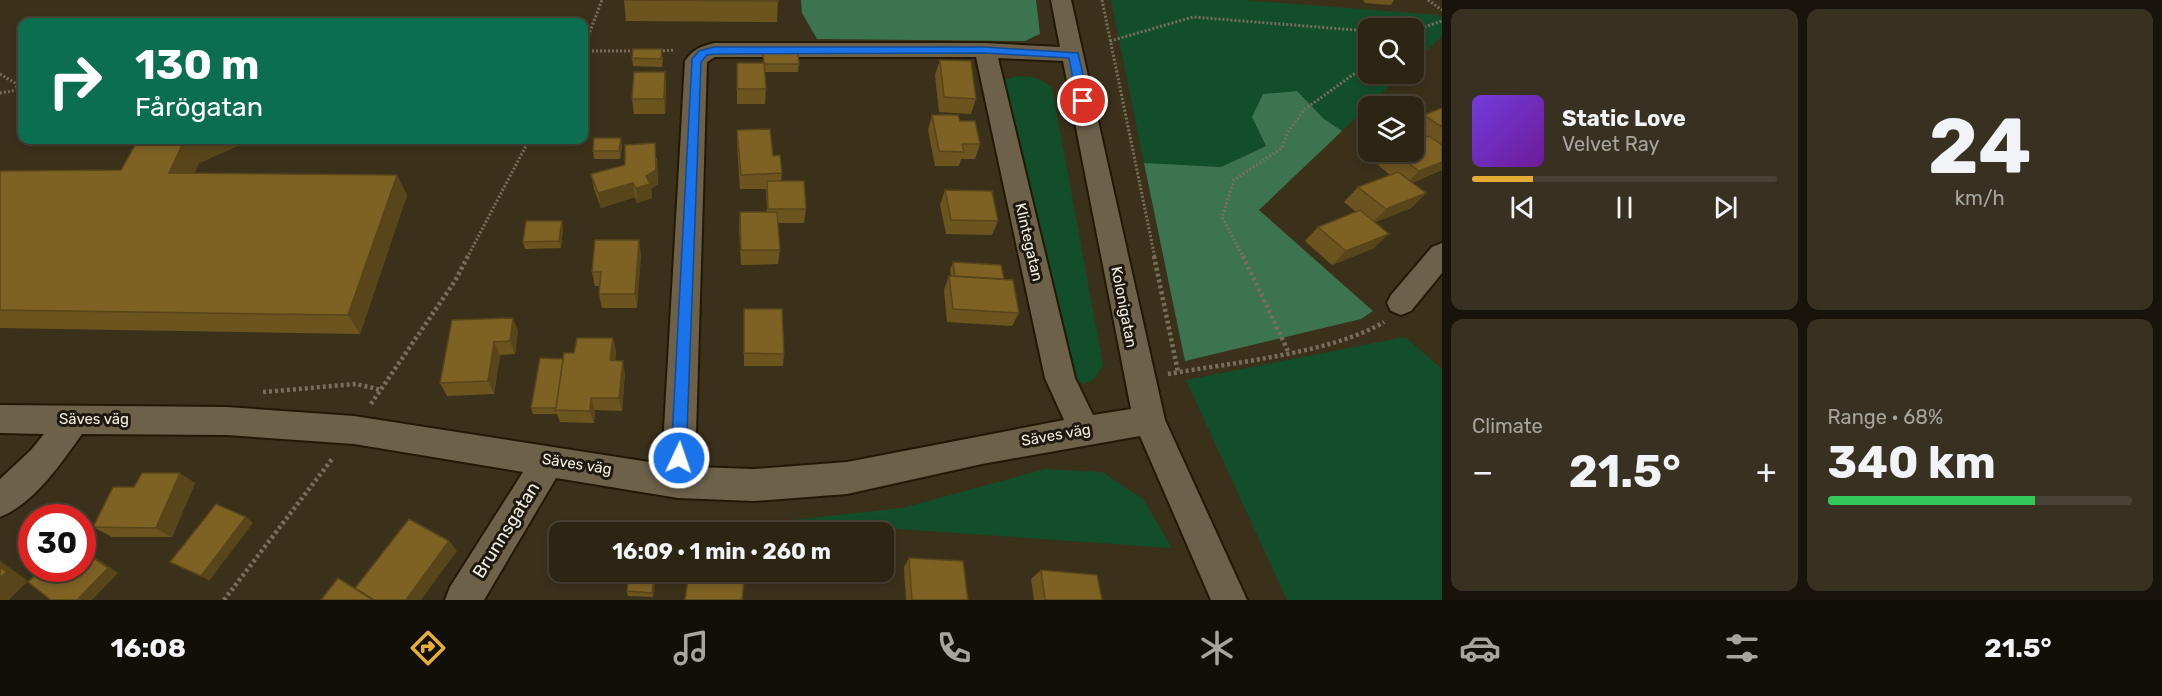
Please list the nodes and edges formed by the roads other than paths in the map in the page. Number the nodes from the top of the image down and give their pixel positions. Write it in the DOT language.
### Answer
graph roads {
  1 [pos="1061,0"];
  2 [pos="985,50"];
  3 [pos="1074,55"];
  4 [pos="1442,254"];
  5 [pos="1401,303"];
  6 [pos="75,418"];
  7 [pos="0,419"];
  8 [pos="1149,420"];
  9 [pos="1084,430"];
  10 [pos="549,460"];
  11 [pos="678,482"];
  12 [pos="0,501"];
  13 [pos="463,600"];
  14 [pos="1229,600"];
  1 -- 3 [label="street, Kolonigatan"];
  2 -- 3 [label="street"];
  2 -- 9 [label="street, Klintegatan"];
  2 -- 11 [label="street"];
  3 -- 8 [label="street, Kolonigatan"];
  4 -- 5 [label="street"];
  6 -- 7 [label="street, Säves väg"];
  6 -- 10 [label="street, Säves väg"];
  6 -- 12 [label="street"];
  8 -- 9 [label="street, Säves väg"];
  8 -- 14 [label="street, Kolonigatan"];
  9 -- 11 [label="street, Säves väg"];
  10 -- 11 [label="street, Säves väg"];
  10 -- 13 [label="street, Brunnsgatan"];
}
